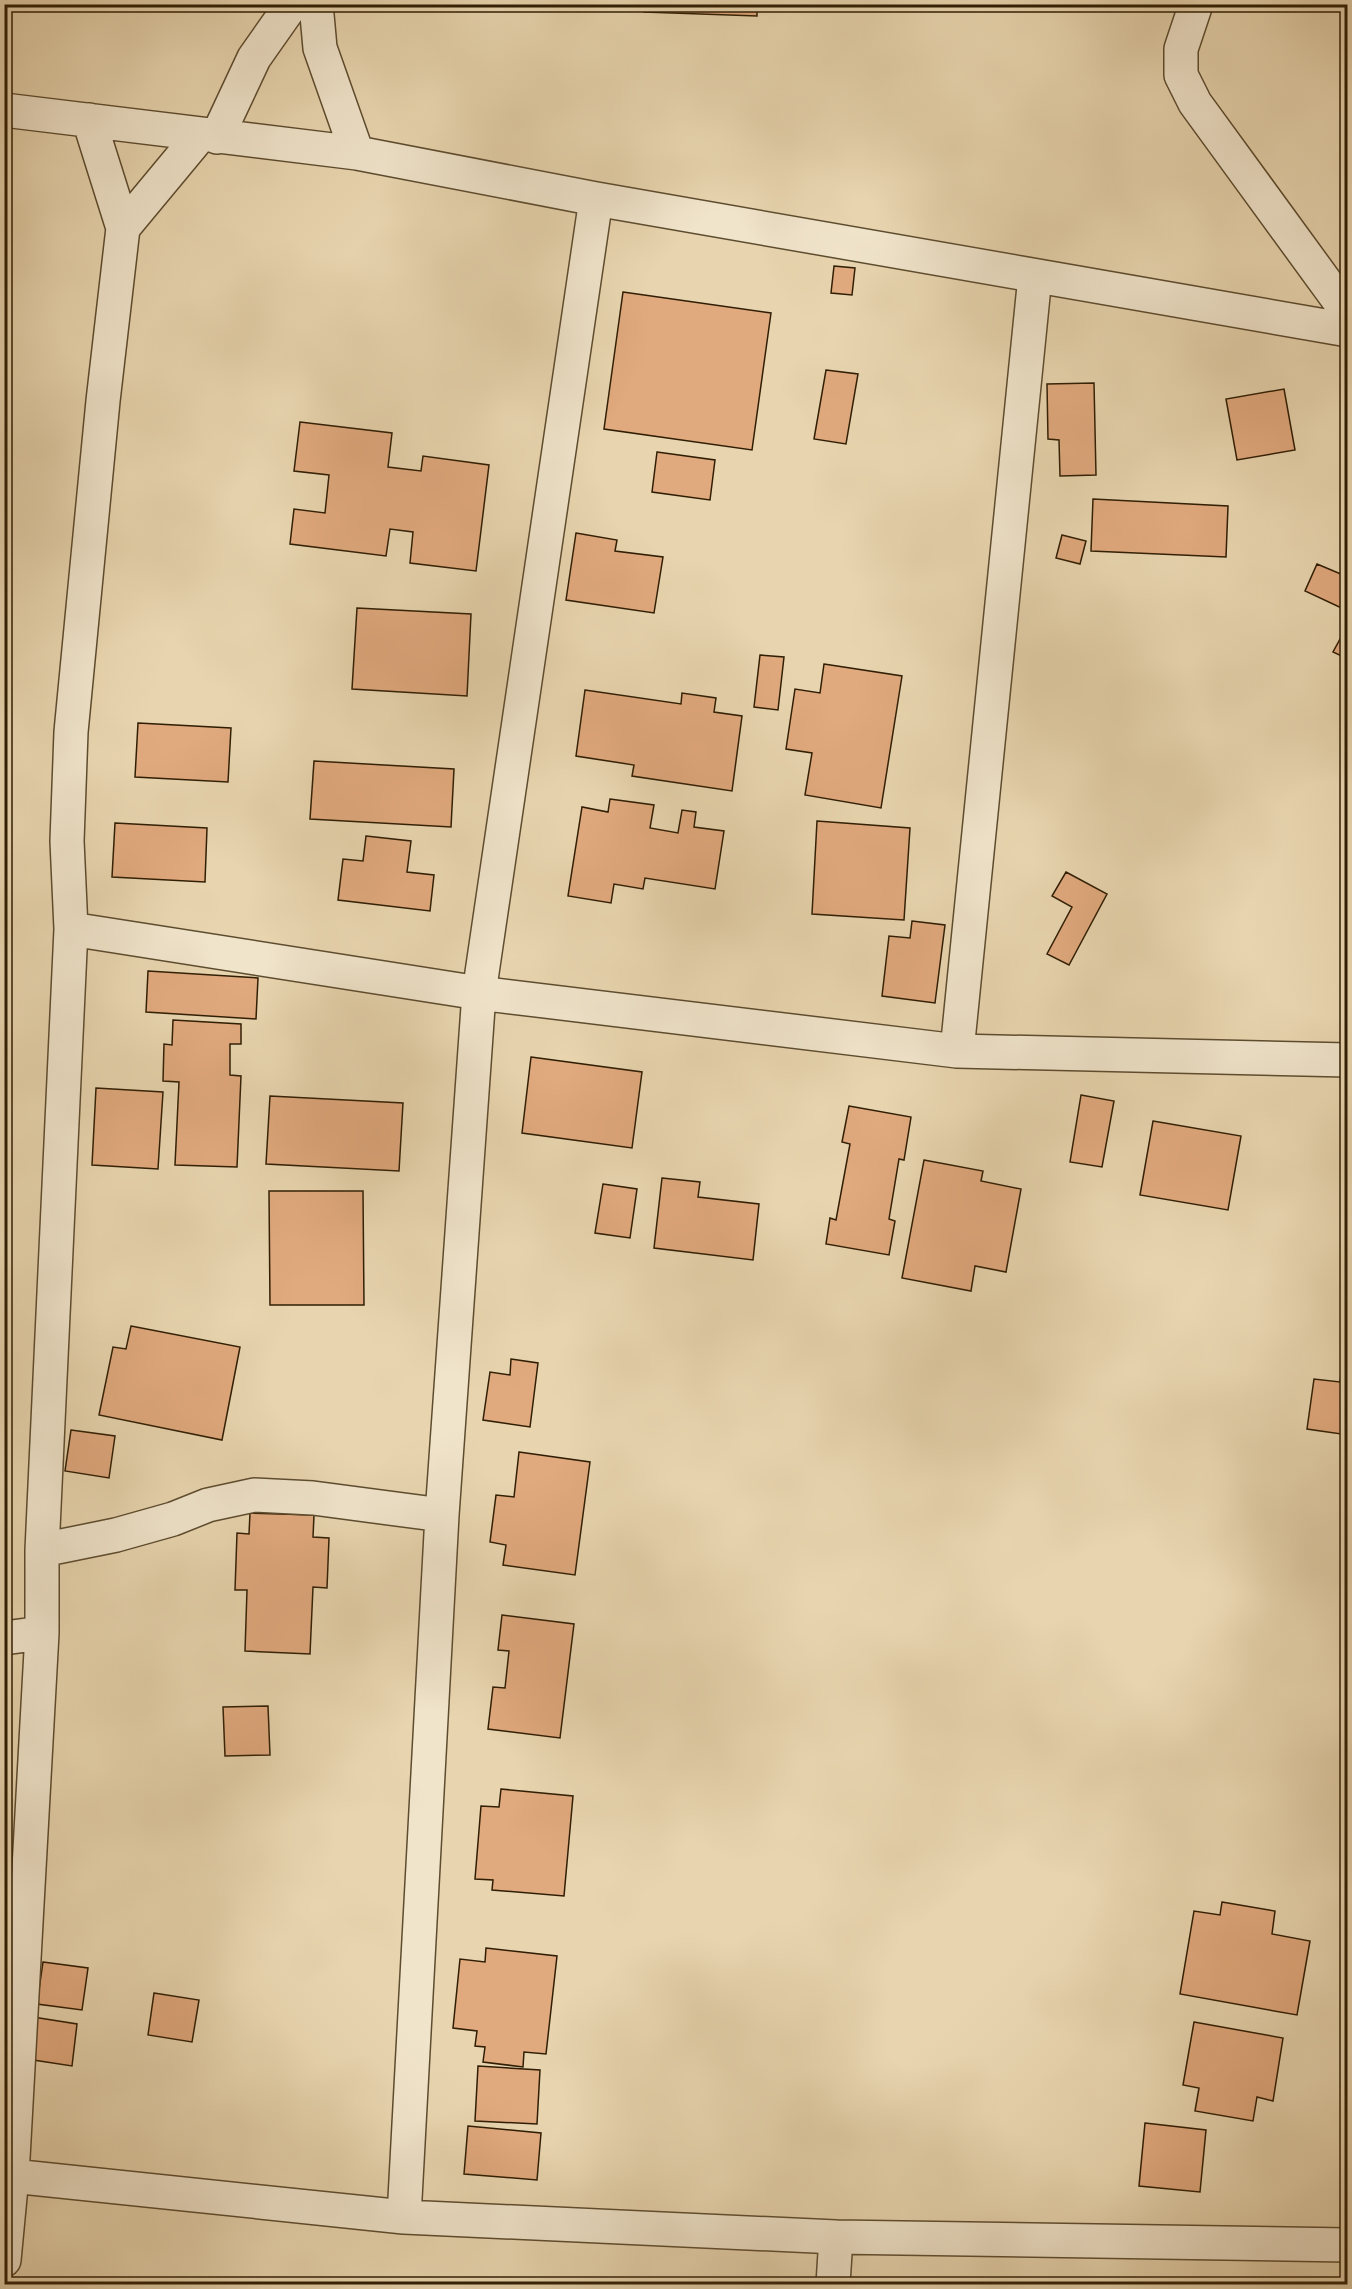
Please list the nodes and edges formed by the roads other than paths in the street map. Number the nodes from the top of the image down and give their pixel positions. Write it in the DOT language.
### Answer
graph roads {
  1 [pos="292,4"];
  2 [pos="316,4"];
  3 [pos="1196,4"];
  4 [pos="4,110"];
  5 [pos="89,120"];
  6 [pos="209,135"];
  7 [pos="357,153"];
  8 [pos="596,200"];
  9 [pos="123,228"];
  10 [pos="1035,276"];
  11 [pos="1347,313"];
  12 [pos="1347,330"];
  13 [pos="71,929"];
  14 [pos="478,993"];
  15 [pos="957,1051"];
  16 [pos="1347,1060"];
  17 [pos="442,1515"];
  18 [pos="42,1550"];
  19 [pos="42,1633"];
  20 [pos="4,1638"];
  21 [pos="12,2176"];
  22 [pos="404,2217"];
  23 [pos="837,2237"];
  24 [pos="1347,2245"];
  25 [pos="4,2260"];
  26 [pos="833,2284"];
  1 -- 6 [label="street"];
  2 -- 7 [label="street"];
  3 -- 11 [label="street"];
  4 -- 5 [label="street"];
  5 -- 6 [label="street"];
  5 -- 9 [label="street"];
  6 -- 7 [label="street"];
  6 -- 9 [label="street"];
  7 -- 8 [label="street"];
  8 -- 10 [label="street"];
  8 -- 14 [label="street"];
  9 -- 13 [label="street"];
  10 -- 12 [label="street"];
  10 -- 15 [label="street"];
  13 -- 14 [label="street"];
  13 -- 18 [label="street"];
  14 -- 15 [label="street"];
  14 -- 17 [label="street"];
  15 -- 16 [label="street"];
  17 -- 18 [label="street"];
  17 -- 22 [label="street"];
  18 -- 19 [label="street"];
  19 -- 20 [label="street"];
  19 -- 21 [label="street"];
  21 -- 22 [label="street"];
  21 -- 25 [label="street"];
  22 -- 23 [label="street"];
  23 -- 24 [label="street"];
  23 -- 26 [label="street"];
}
